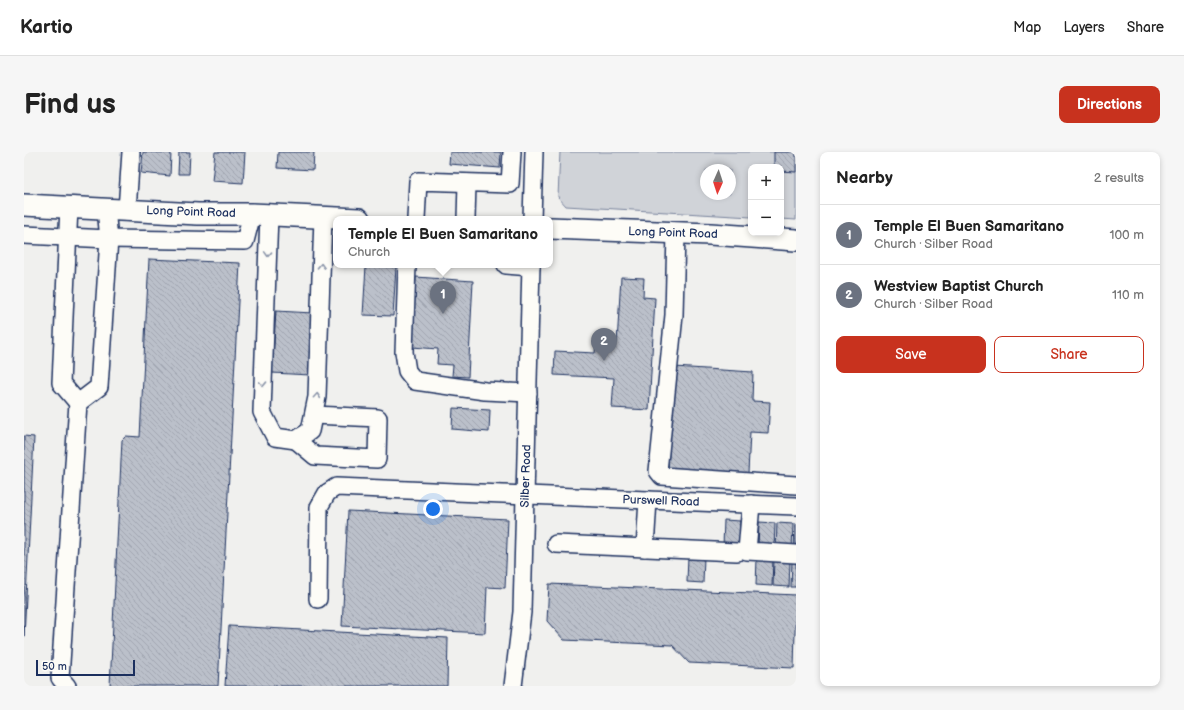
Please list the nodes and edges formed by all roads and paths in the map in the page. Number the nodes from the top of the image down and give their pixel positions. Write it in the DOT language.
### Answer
graph roads {
  1 [pos="131,152"];
  2 [pos="512,152"];
  3 [pos="534,152"];
  4 [pos="510,180"];
  5 [pos="533,182"];
  6 [pos="467,184"];
  7 [pos="24,205"];
  8 [pos="69,207"];
  9 [pos="106,209"];
  10 [pos="127,210"];
  11 [pos="261,214"];
  12 [pos="416,216"];
  13 [pos="466,216"];
  14 [pos="532,216"];
  15 [pos="322,217"];
  16 [pos="333,218"];
  17 [pos="553,228"];
  18 [pos="676,233"];
  19 [pos="24,235"];
  20 [pos="68,238"];
  21 [pos="109,239"];
  22 [pos="796,240"];
  23 [pos="406,268"];
  24 [pos="531,268"];
  25 [pos="528,392"];
  26 [pos="78,403"];
  27 [pos="314,415"];
  28 [pos="296,440"];
  29 [pos="796,485"];
  30 [pos="525,495"];
  31 [pos="648,500"];
  32 [pos="751,504"];
  33 [pos="796,506"];
  34 [pos="556,544"];
  35 [pos="645,548"];
  36 [pos="737,552"];
  37 [pos="796,554"];
  38 [pos="318,600"];
  39 [pos="67,686"];
  40 [pos="513,686"];
  1 -- 10 [label="street"];
  2 -- 4 [label="street"];
  3 -- 5 [label="street"];
  4 -- 5 [label="street"];
  4 -- 6 [label="street"];
  5 -- 14 [label="street"];
  6 -- 12 [label="street"];
  6 -- 13 [label="street"];
  7 -- 8 [label="main road, Long Point Road"];
  8 -- 9 [label="main road, Long Point Road"];
  8 -- 20 [label="street"];
  9 -- 10 [label="main road, Long Point Road"];
  9 -- 21 [label="street"];
  10 -- 11 [label="main road, Long Point Road"];
  11 -- 15 [label="main road, Long Point Road"];
  11 -- 21 [label="street"];
  11 -- 28 [label="street, one-way"];
  15 -- 16 [label="main road, Long Point Road"];
  27 -- 15 [label="street, one-way"];
  17 -- 18 [label="main road, Long Point Road"];
  18 -- 22 [label="main road, Long Point Road"];
  18 -- 29 [label="street"];
  19 -- 20 [label="street"];
  20 -- 21 [label="street"];
  20 -- 26 [label="street"];
  21 -- 26 [label="street"];
  23 -- 25 [label="street"];
  24 -- 25 [label="street, Silber Road"];
  25 -- 30 [label="street, Silber Road"];
  26 -- 39 [label="street"];
  27 -- 28 [label="street"];
  27 -- 28 [label="street"];
  30 -- 31 [label="street, Purswell Road"];
  30 -- 38 [label="street, Purswell Road"];
  30 -- 40 [label="street, Silber Road"];
  31 -- 32 [label="street, Purswell Road"];
  31 -- 35 [label="street"];
  32 -- 33 [label="street, Purswell Road"];
  32 -- 37 [label="street"];
  34 -- 35 [label="street"];
  35 -- 36 [label="street"];
}
